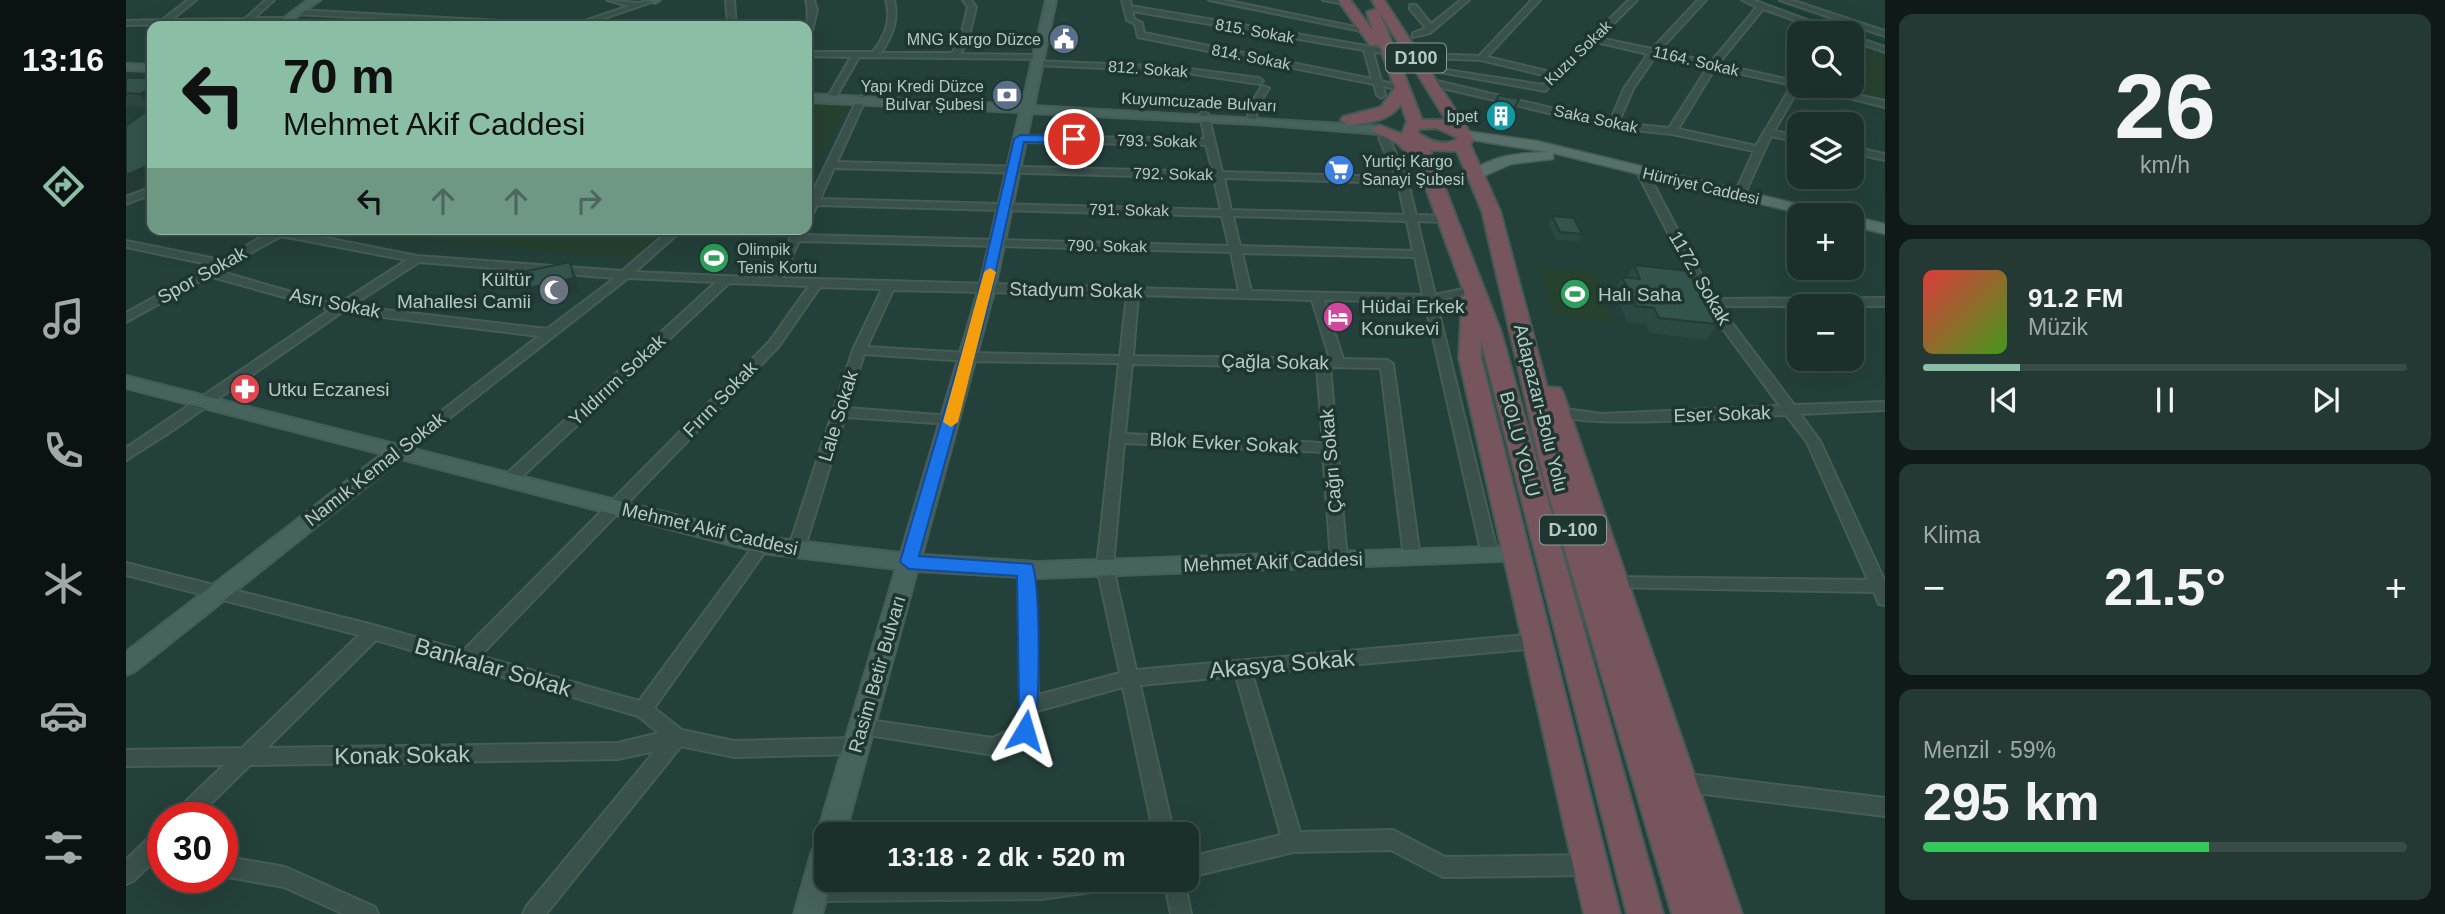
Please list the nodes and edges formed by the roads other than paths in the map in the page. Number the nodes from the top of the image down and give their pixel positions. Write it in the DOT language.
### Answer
graph roads {
  1 [pos="192,0"];
  2 [pos="270,0"];
  3 [pos="315,0"];
  4 [pos="611,0"];
  5 [pos="653,0"];
  6 [pos="730,0"];
  7 [pos="810,0"];
  8 [pos="890,0"];
  9 [pos="968,0"];
  10 [pos="1051,0"];
  11 [pos="1213,0"];
  12 [pos="1326,0"];
  13 [pos="1364,0"];
  14 [pos="1378,0"];
  15 [pos="1390,0"];
  16 [pos="1465,0"];
  17 [pos="1536,0"];
  18 [pos="1633,0"];
  19 [pos="1702,0"];
  20 [pos="1746,0"];
  21 [pos="1785,0"];
  22 [pos="1797,0"];
  23 [pos="1345,1"];
  24 [pos="1128,4"];
  25 [pos="639,5"];
  26 [pos="1761,6"];
  27 [pos="1413,7"];
  28 [pos="297,12"];
  29 [pos="369,16"];
  30 [pos="435,19"];
  31 [pos="248,20"];
  32 [pos="165,21"];
  33 [pos="206,21"];
  34 [pos="259,21"];
  35 [pos="285,21"];
  36 [pos="360,21"];
  37 [pos="432,21"];
  38 [pos="459,21"];
  39 [pos="589,21"];
  40 [pos="732,21"];
  41 [pos="810,21"];
  42 [pos="1802,21"];
  43 [pos="147,22"];
  44 [pos="126,23"];
  45 [pos="1430,28"];
  46 [pos="1366,30"];
  47 [pos="1885,34"];
  48 [pos="1416,35"];
  49 [pos="1593,39"];
  50 [pos="1864,42"];
  51 [pos="1885,50"];
  52 [pos="1375,51"];
  53 [pos="1652,51"];
  54 [pos="812,54"];
  55 [pos="874,55"];
  56 [pos="856,56"];
  57 [pos="955,56"];
  58 [pos="1480,58"];
  59 [pos="1038,60"];
  60 [pos="126,65"];
  61 [pos="147,65"];
  62 [pos="1713,65"];
  63 [pos="1393,68"];
  64 [pos="1432,70"];
  65 [pos="1557,76"];
  66 [pos="1787,81"];
  67 [pos="1377,83"];
  68 [pos="1400,89"];
  69 [pos="1040,92"];
  70 [pos="1381,95"];
  71 [pos="812,97"];
  72 [pos="831,98"];
  73 [pos="1791,98"];
  74 [pos="1860,98"];
  75 [pos="861,100"];
  76 [pos="1885,104"];
  77 [pos="991,106"];
  78 [pos="1078,110"];
  79 [pos="1449,113"];
  80 [pos="1204,116"];
  81 [pos="1253,118"];
  82 [pos="1025,120"];
  83 [pos="1349,120"];
  84 [pos="1613,125"];
  85 [pos="1672,131"];
  86 [pos="1769,133"];
  87 [pos="1382,134"];
  88 [pos="1787,137"];
  89 [pos="1464,138"];
  90 [pos="1210,142"];
  91 [pos="1419,145"];
  92 [pos="1759,149"];
  93 [pos="1543,151"];
  94 [pos="1864,153"];
  95 [pos="1885,157"];
  96 [pos="831,165"];
  97 [pos="1013,170"];
  98 [pos="1642,172"];
  99 [pos="1218,175"];
  100 [pos="1475,176"];
  101 [pos="1402,179"];
  102 [pos="147,192"];
  103 [pos="1739,195"];
  104 [pos="129,200"];
  105 [pos="813,202"];
  106 [pos="147,203"];
  107 [pos="1005,206"];
  108 [pos="1787,206"];
  109 [pos="1227,212"];
  110 [pos="1409,217"];
  111 [pos="1445,219"];
  112 [pos="1864,224"];
  113 [pos="1885,229"];
  114 [pos="812,234"];
  115 [pos="274,235"];
  116 [pos="289,235"];
  117 [pos="671,235"];
  118 [pos="797,235"];
  119 [pos="126,244"];
  120 [pos="996,244"];
  121 [pos="1236,249"];
  122 [pos="1418,254"];
  123 [pos="417,259"];
  124 [pos="222,264"];
  125 [pos="1507,266"];
  126 [pos="208,272"];
  127 [pos="625,275"];
  128 [pos="726,279"];
  129 [pos="775,281"];
  130 [pos="817,283"];
  131 [pos="888,286"];
  132 [pos="986,288"];
  133 [pos="1472,290"];
  134 [pos="1133,291"];
  135 [pos="1246,295"];
  136 [pos="1317,297"];
  137 [pos="1431,299"];
  138 [pos="1885,302"];
  139 [pos="1710,303"];
  140 [pos="336,308"];
  141 [pos="126,318"];
  142 [pos="547,333"];
  143 [pos="859,350"];
  144 [pos="968,356"];
  145 [pos="1126,359"];
  146 [pos="1323,363"];
  147 [pos="1338,363"];
  148 [pos="126,382"];
  149 [pos="206,403"];
  150 [pos="1885,406"];
  151 [pos="839,412"];
  152 [pos="1558,412"];
  153 [pos="1791,412"];
  154 [pos="951,420"];
  155 [pos="1119,438"];
  156 [pos="1329,448"];
  157 [pos="396,453"];
  158 [pos="126,456"];
  159 [pos="508,481"];
  160 [pos="615,507"];
  161 [pos="762,545"];
  162 [pos="796,550"];
  163 [pos="1518,554"];
  164 [pos="1490,555"];
  165 [pos="1412,557"];
  166 [pos="1339,560"];
  167 [pos="909,562"];
  168 [pos="1105,568"];
  169 [pos="126,569"];
  170 [pos="1026,569"];
  171 [pos="1614,583"];
  172 [pos="220,591"];
  173 [pos="1882,592"];
  174 [pos="373,632"];
  175 [pos="1538,641"];
  176 [pos="466,659"];
  177 [pos="126,665"];
  178 [pos="1242,668"];
  179 [pos="1130,678"];
  180 [pos="1029,705"];
  181 [pos="643,710"];
  182 [pos="677,737"];
  183 [pos="860,737"];
  184 [pos="126,758"];
  185 [pos="244,759"];
  186 [pos="1679,782"];
  187 [pos="200,802"];
  188 [pos="1885,807"];
  189 [pos="835,822"];
  190 [pos="1161,822"];
  191 [pos="1293,842"];
  192 [pos="147,860"];
  193 [pos="1199,864"];
  194 [pos="1592,865"];
  195 [pos="238,869"];
  196 [pos="126,874"];
  197 [pos="989,892"];
  198 [pos="1176,892"];
  199 [pos="811,902"];
  200 [pos="368,914"];
  201 [pos="533,914"];
  202 [pos="1181,914"];
  203 [pos="1602,914"];
  204 [pos="1645,914"];
  205 [pos="1690,914"];
  206 [pos="1724,914"];
  1 -- 32 [label="street"];
  2 -- 31 [label="street"];
  3 -- 28 [label="main road"];
  4 -- 25 [label="street"];
  5 -- 25 [label="street"];
  6 -- 40 [label="street"];
  7 -- 41 [label="street"];
  8 -- 55 [label="street"];
  9 -- 57 [label="street"];
  10 -- 59 [label="main road, Rasim Betir Bulvarı"];
  11 -- 46 [label="street"];
  12 -- 23 [label="street"];
  13 -- 63 [label="highway, BOLU YOLU / D100"];
  14 -- 64 [label="highway, Adapazarı-Bolu Yolu / D100"];
  15 -- 48 [label="highway"];
  16 -- 45 [label="street"];
  17 -- 58 [label="street"];
  18 -- 49 [label="street, Kuzu Sokak"];
  19 -- 53 [label="street"];
  20 -- 26 [label="street"];
  21 -- 22 [label="street"];
  21 -- 47 [label="street"];
  23 -- 46 [label="highway"];
  24 -- 52 [label="street, 815. Sokak"];
  24 -- 67 [label="street, 814. Sokak"];
  25 -- 39 [label="street"];
  26 -- 42 [label="street"];
  26 -- 62 [label="street"];
  27 -- 45 [label="street"];
  28 -- 29 [label="street"];
  28 -- 35 [label="main road"];
  29 -- 30 [label="street"];
  29 -- 36 [label="street"];
  30 -- 37 [label="street"];
  30 -- 38 [label="street"];
  31 -- 33 [label="street"];
  31 -- 34 [label="street"];
  43 -- 44 [label="street"];
  45 -- 48 [label="street"];
  46 -- 52 [label="highway"];
  48 -- 64 [label="highway"];
  49 -- 53 [label="street, 1164. Sokak"];
  49 -- 65 [label="street, Kuzu Sokak"];
  50 -- 51 [label="street"];
  52 -- 63 [label="highway"];
  52 -- 67 [label="street"];
  53 -- 62 [label="street, 1164. Sokak"];
  53 -- 84 [label="street"];
  54 -- 56 [label="street, 812. Sokak"];
  55 -- 56 [label="street, 812. Sokak"];
  55 -- 57 [label="street, 812. Sokak"];
  56 -- 72 [label="street"];
  57 -- 59 [label="street, 812. Sokak"];
  58 -- 64 [label="street"];
  58 -- 65 [label="street"];
  59 -- 69 [label="main road, Rasim Betir Bulvarı"];
  59 -- 81 [label="street, 812. Sokak"];
  60 -- 61 [label="main road"];
  62 -- 66 [label="street, 1164. Sokak"];
  62 -- 85 [label="street"];
  63 -- 68 [label="highway, BOLU YOLU / D100"];
  64 -- 65 [label="street, Kuzu Sokak"];
  64 -- 79 [label="highway, Adapazarı-Bolu Yolu / D100"];
  64 -- 84 [label="street, Saka Sokak"];
  67 -- 68 [label="street, 814. Sokak"];
  67 -- 70 [label="street"];
  68 -- 83 [label="highway"];
  68 -- 91 [label="highway, BOLU YOLU / D100"];
  69 -- 77 [label="main road"];
  69 -- 78 [label="main road"];
  69 -- 82 [label="main road, Rasim Betir Bulvarı"];
  71 -- 72 [label="main road, Kuyumcuzade Bulvarı"];
  72 -- 75 [label="main road, Kuyumcuzade Bulvarı"];
  73 -- 86 [label="street"];
  74 -- 76 [label="street, 1164. Sokak"];
  75 -- 77 [label="main road, Kuyumcuzade Bulvarı"];
  75 -- 96 [label="street"];
  77 -- 82 [label="main road, Kuyumcuzade Bulvarı"];
  77 -- 82 [label="main road"];
  78 -- 80 [label="main road, Kuyumcuzade Bulvarı"];
  78 -- 82 [label="main road, Kuyumcuzade Bulvarı"];
  78 -- 82 [label="main road"];
  79 -- 89 [label="highway, Adapazarı-Bolu Yolu / D100"];
  79 -- 93 [label="main road"];
  80 -- 81 [label="main road, Kuyumcuzade Bulvarı"];
  80 -- 90 [label="street"];
  81 -- 83 [label="main road, Kuyumcuzade Bulvarı"];
  81 -- 87 [label="main road, Kuyumcuzade Bulvarı"];
  82 -- 90 [label="street, 793. Sokak"];
  82 -- 97 [label="main road, Rasim Betir Bulvarı"];
  83 -- 91 [label="highway"];
  84 -- 85 [label="street, Saka Sokak"];
  85 -- 92 [label="street, Saka Sokak"];
  86 -- 88 [label="street"];
  86 -- 92 [label="street"];
  87 -- 91 [label="highway"];
  87 -- 91 [label="highway"];
  87 -- 101 [label="street"];
  89 -- 91 [label="highway"];
  89 -- 91 [label="highway"];
  89 -- 93 [label="main road, Hürriyet Caddesi"];
  89 -- 100 [label="highway, Adapazarı-Bolu Yolu / D-100"];
  90 -- 99 [label="street"];
  91 -- 101 [label="street, 792. Sokak"];
  91 -- 111 [label="highway, BOLU YOLU / D100"];
  92 -- 103 [label="street"];
  93 -- 98 [label="main road, Hürriyet Caddesi"];
  93 -- 100 [label="main road"];
  94 -- 95 [label="street"];
  96 -- 97 [label="street, 792. Sokak"];
  96 -- 105 [label="street"];
  97 -- 99 [label="street, 792. Sokak"];
  97 -- 107 [label="main road, Rasim Betir Bulvarı"];
  98 -- 103 [label="main road, Hürriyet Caddesi"];
  98 -- 139 [label="street, 1172. Sokak"];
  99 -- 101 [label="street, 792. Sokak"];
  99 -- 109 [label="street"];
  100 -- 125 [label="highway, Adapazarı-Bolu Yolu / D-100"];
  101 -- 110 [label="street"];
  102 -- 104 [label="street"];
  103 -- 108 [label="main road, Hürriyet Caddesi"];
  104 -- 106 [label="street"];
  105 -- 107 [label="street, 791. Sokak"];
  107 -- 109 [label="street, 791. Sokak"];
  107 -- 120 [label="main road, Rasim Betir Bulvarı"];
  109 -- 110 [label="street, 791. Sokak"];
  109 -- 121 [label="street"];
  110 -- 111 [label="street, 791. Sokak"];
  110 -- 122 [label="street"];
  111 -- 133 [label="highway, BOLU YOLU / D100"];
  112 -- 113 [label="main road"];
  114 -- 120 [label="street, 790. Sokak"];
  115 -- 124 [label="street, Spor Sokak"];
  116 -- 123 [label="street, Stadyum Sokak"];
  117 -- 127 [label="street, Namık Kemal Sokak"];
  118 -- 129 [label="street"];
  119 -- 124 [label="street"];
  120 -- 121 [label="street, 790. Sokak"];
  120 -- 132 [label="main road, Rasim Betir Bulvarı"];
  121 -- 122 [label="street, 790. Sokak"];
  121 -- 135 [label="street"];
  122 -- 137 [label="street"];
  123 -- 127 [label="street, Stadyum Sokak"];
  123 -- 140 [label="street"];
  124 -- 126 [label="street, Spor Sokak"];
  125 -- 152 [label="highway"];
  125 -- 205 [label="highway, Adapazarı-Bolu Yolu / D-100"];
  126 -- 140 [label="street, Asrı Sokak"];
  126 -- 141 [label="street, Spor Sokak"];
  127 -- 128 [label="street, Stadyum Sokak"];
  127 -- 142 [label="street, Namık Kemal Sokak"];
  128 -- 129 [label="street, Stadyum Sokak"];
  128 -- 159 [label="street, Yıldırım Sokak"];
  129 -- 130 [label="street, Stadyum Sokak"];
  130 -- 131 [label="street, Stadyum Sokak"];
  130 -- 160 [label="street, Fırın Sokak"];
  131 -- 132 [label="street, Stadyum Sokak"];
  131 -- 143 [label="street, Lale Sokak"];
  132 -- 134 [label="street, Stadyum Sokak"];
  132 -- 144 [label="main road, Rasim Betir Bulvarı"];
  133 -- 137 [label="street, Stadyum Sokak"];
  133 -- 163 [label="highway"];
  133 -- 204 [label="highway, BOLU YOLU / D100"];
  134 -- 135 [label="street, Stadyum Sokak"];
  134 -- 145 [label="street"];
  135 -- 136 [label="street, Stadyum Sokak"];
  136 -- 137 [label="street, Stadyum Sokak"];
  136 -- 147 [label="street"];
  137 -- 164 [label="street"];
  138 -- 139 [label="street"];
  139 -- 153 [label="street, 1172. Sokak"];
  140 -- 142 [label="street, Asrı Sokak"];
  140 -- 149 [label="street"];
  142 -- 157 [label="street, Namık Kemal Sokak"];
  143 -- 144 [label="street, Çağla Sokak"];
  143 -- 151 [label="street, Lale Sokak"];
  144 -- 145 [label="street, Çağla Sokak"];
  144 -- 154 [label="main road, Rasim Betir Bulvarı"];
  145 -- 146 [label="street, Çağla Sokak"];
  145 -- 155 [label="street"];
  146 -- 147 [label="street, Çağla Sokak"];
  146 -- 156 [label="street, Çağrı Sokak"];
  147 -- 165 [label="street, Çağla Sokak"];
  148 -- 149 [label="main road, Mehmet Akif Caddesi"];
  149 -- 157 [label="main road, Mehmet Akif Caddesi"];
  149 -- 158 [label="street"];
  150 -- 153 [label="street, Eser Sokak"];
  151 -- 154 [label="street"];
  151 -- 162 [label="street, Lale Sokak"];
  152 -- 153 [label="street, Eser Sokak"];
  152 -- 171 [label="highway"];
  153 -- 173 [label="street, 1172. Sokak"];
  154 -- 167 [label="main road, Rasim Betir Bulvarı"];
  155 -- 156 [label="street, Blok Evker Sokak"];
  155 -- 168 [label="street"];
  156 -- 166 [label="street, Çağrı Sokak"];
  157 -- 159 [label="main road, Mehmet Akif Caddesi"];
  157 -- 172 [label="main road, Namık Kemal Sokak"];
  159 -- 160 [label="main road, Mehmet Akif Caddesi"];
  160 -- 161 [label="main road, Mehmet Akif Caddesi"];
  160 -- 176 [label="street, Fırın Sokak"];
  161 -- 162 [label="main road, Mehmet Akif Caddesi"];
  161 -- 181 [label="street"];
  162 -- 167 [label="main road, Mehmet Akif Caddesi"];
  163 -- 164 [label="main road, Mehmet Akif Caddesi"];
  163 -- 175 [label="highway"];
  164 -- 165 [label="main road, Mehmet Akif Caddesi"];
  165 -- 166 [label="main road, Mehmet Akif Caddesi"];
  166 -- 168 [label="main road, Mehmet Akif Caddesi"];
  167 -- 170 [label="main road, Mehmet Akif Caddesi"];
  167 -- 183 [label="main road, Rasim Betir Bulvarı"];
  168 -- 170 [label="main road, Mehmet Akif Caddesi"];
  168 -- 179 [label="street"];
  169 -- 172 [label="street, Bankalar Sokak"];
  170 -- 180 [label="street"];
  171 -- 173 [label="street"];
  171 -- 186 [label="highway"];
  172 -- 174 [label="street, Bankalar Sokak"];
  172 -- 177 [label="main road, Namık Kemal Sokak"];
  174 -- 176 [label="street, Bankalar Sokak"];
  174 -- 185 [label="street"];
  175 -- 178 [label="street, Akasya Sokak"];
  175 -- 194 [label="highway"];
  176 -- 181 [label="street, Bankalar Sokak"];
  178 -- 179 [label="street, Akasya Sokak"];
  178 -- 191 [label="street"];
  179 -- 180 [label="street, Akasya Sokak"];
  179 -- 190 [label="street"];
  180 -- 183 [label="street, Bankalar Sokak"];
  181 -- 182 [label="street, Bankalar Sokak"];
  182 -- 183 [label="street, Bankalar Sokak"];
  182 -- 185 [label="street, Konak Sokak"];
  182 -- 201 [label="street"];
  183 -- 189 [label="main road, Rasim Betir Bulvarı"];
  184 -- 185 [label="street, Konak Sokak"];
  185 -- 187 [label="street"];
  186 -- 188 [label="street"];
  186 -- 206 [label="highway"];
  191 -- 193 [label="street"];
  191 -- 194 [label="street"];
  192 -- 196 [label="street"];
  194 -- 203 [label="highway"];
  195 -- 200 [label="street"];
  197 -- 199 [label="street"];
  198 -- 202 [label="street"];
}
